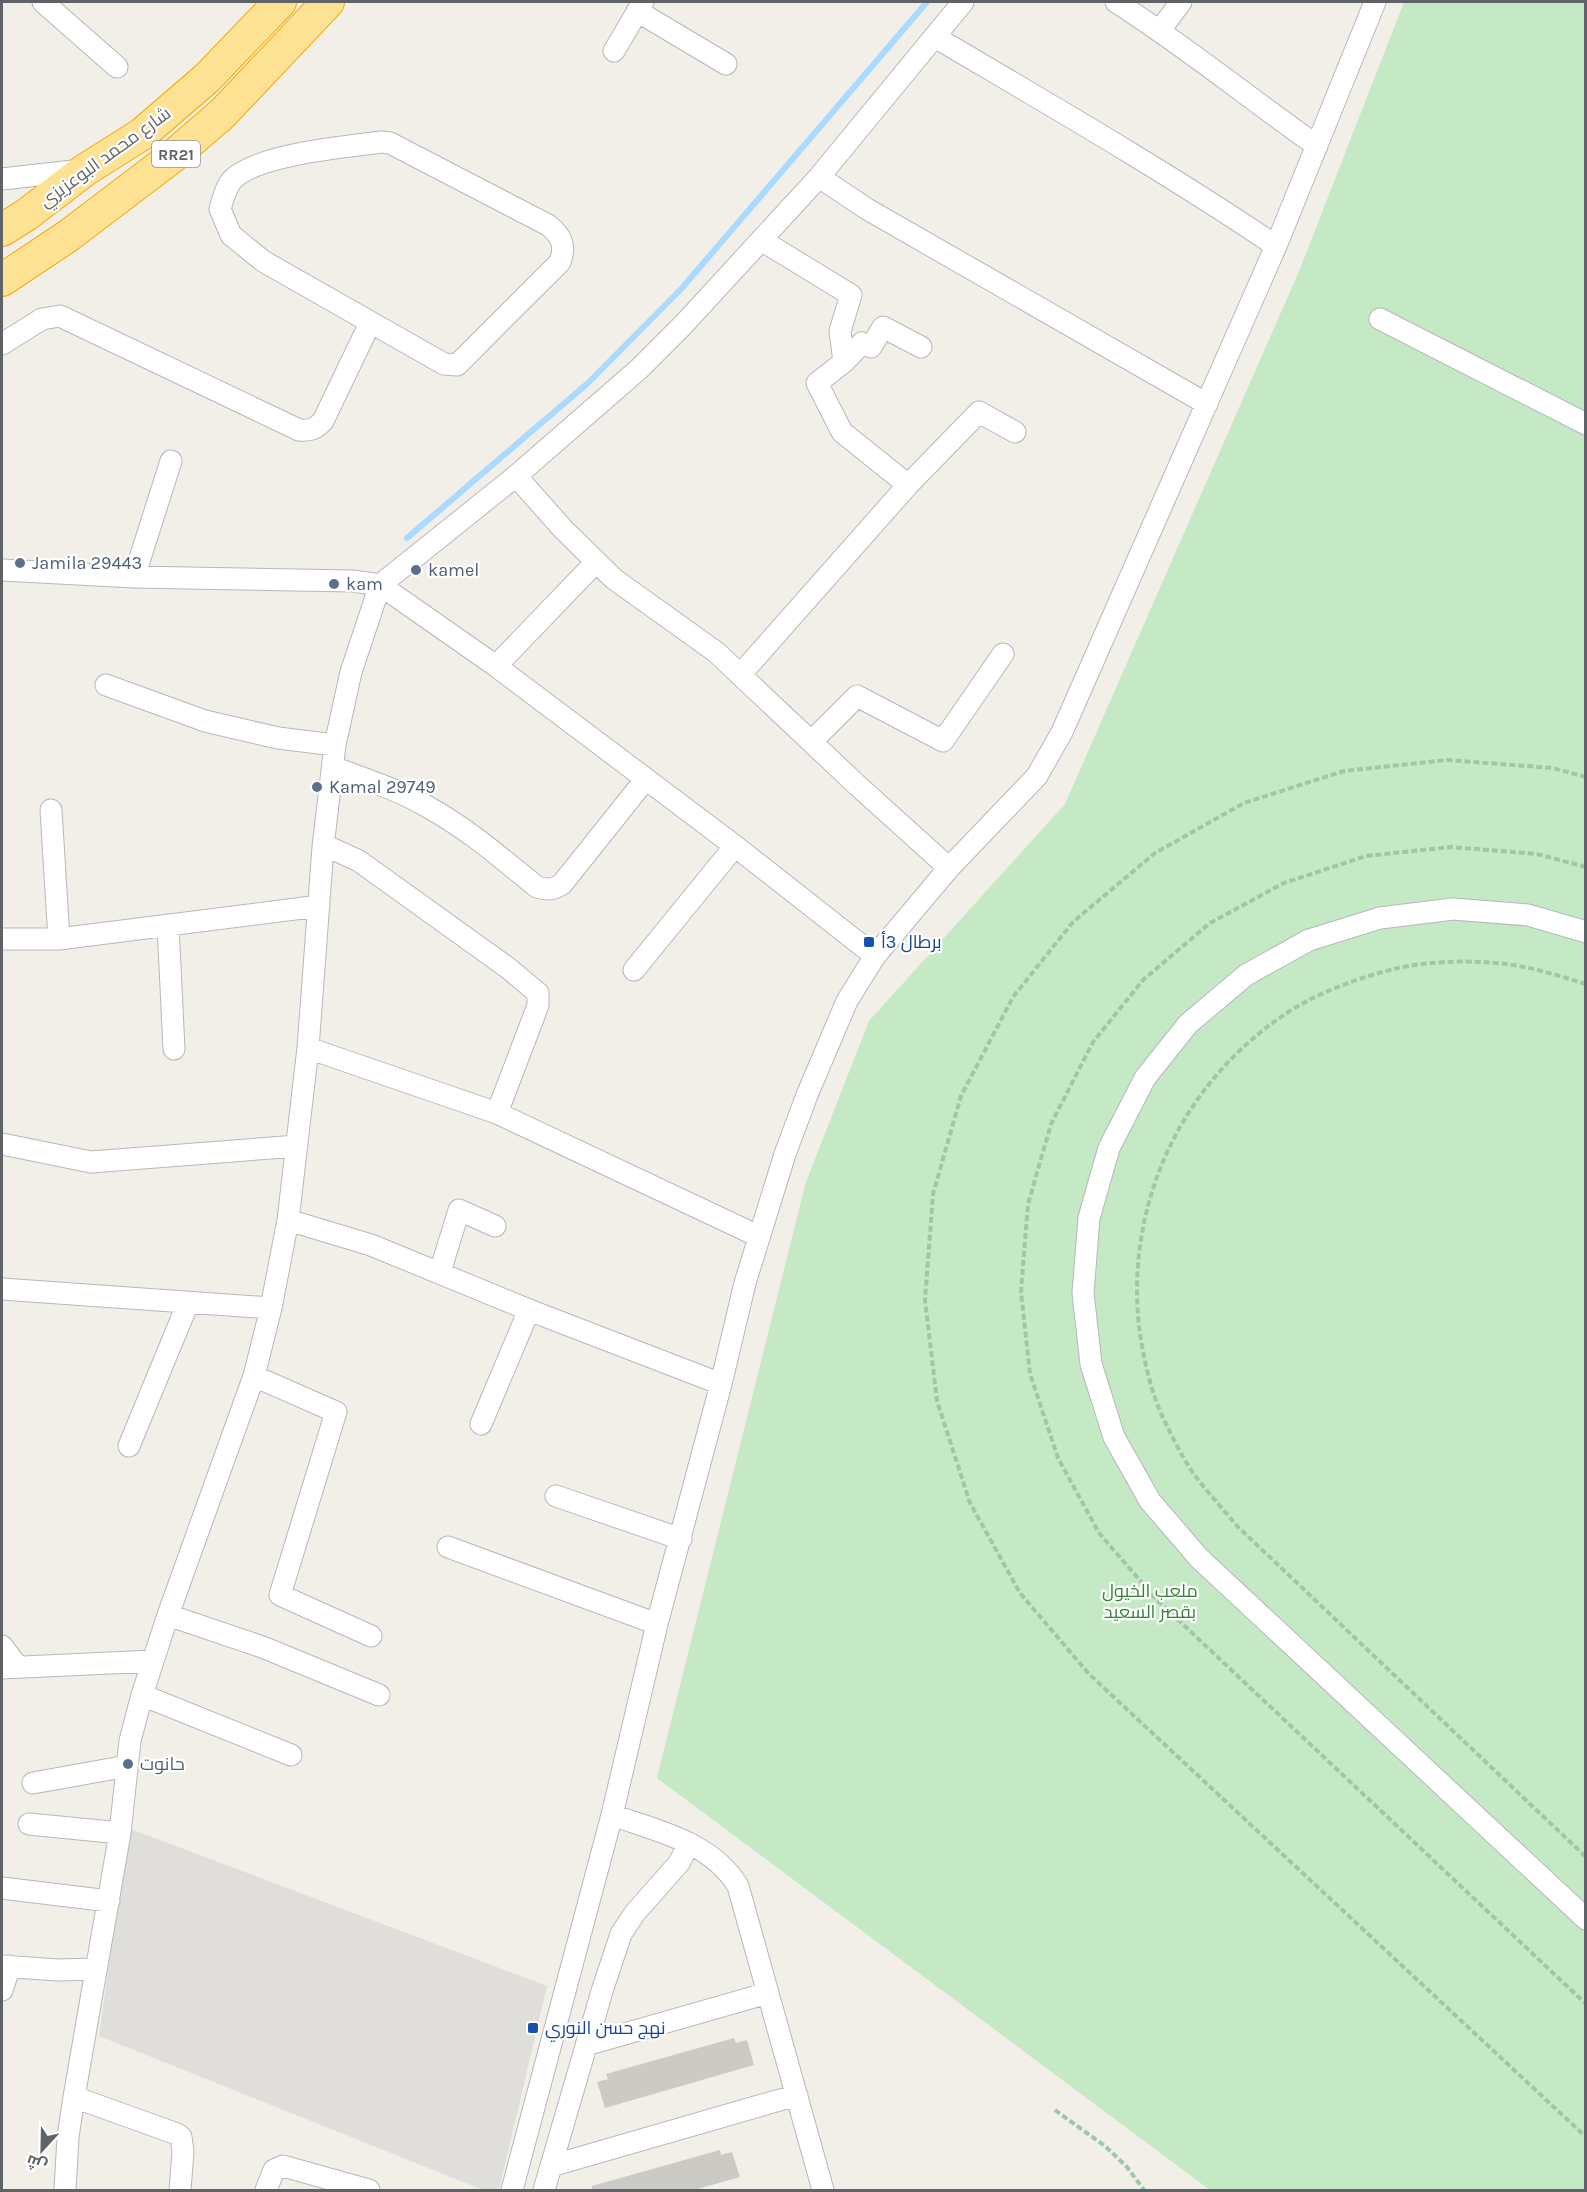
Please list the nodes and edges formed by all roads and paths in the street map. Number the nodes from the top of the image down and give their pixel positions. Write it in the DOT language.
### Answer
graph roads {
  1 [pos="43,2"];
  2 [pos="280,2"];
  3 [pos="328,2"];
  4 [pos="963,2"];
  5 [pos="1116,2"];
  6 [pos="1181,2"];
  7 [pos="1368,4"];
  8 [pos="640,6"];
  9 [pos="1160,30"];
  10 [pos="935,37"];
  11 [pos="614,51"];
  12 [pos="726,64"];
  13 [pos="117,67"];
  14 [pos="1317,146"];
  15 [pos="85,170"];
  16 [pos="819,177"];
  17 [pos="2,179"];
  18 [pos="2,230"];
  19 [pos="761,240"];
  20 [pos="1276,246"];
  21 [pos="2,280"];
  22 [pos="1380,318"];
  23 [pos="370,323"];
  24 [pos="2,344"];
  25 [pos="921,347"];
  26 [pos="844,362"];
  27 [pos="1207,405"];
  28 [pos="1586,424"];
  29 [pos="1015,432"];
  30 [pos="171,461"];
  31 [pos="516,476"];
  32 [pos="908,485"];
  33 [pos="596,562"];
  34 [pos="2,570"];
  35 [pos="134,577"];
  36 [pos="380,585"];
  37 [pos="1003,654"];
  38 [pos="496,666"];
  39 [pos="740,675"];
  40 [pos="106,685"];
  41 [pos="812,741"];
  42 [pos="335,745"];
  43 [pos="333,767"];
  44 [pos="645,780"];
  45 [pos="51,810"];
  46 [pos="735,846"];
  47 [pos="323,847"];
  48 [pos="1586,867"];
  49 [pos="950,868"];
  50 [pos="319,906"];
  51 [pos="168,926"];
  52 [pos="1586,932"];
  53 [pos="2,939"];
  54 [pos="59,939"];
  55 [pos="875,956"];
  56 [pos="634,970"];
  57 [pos="1586,984"];
  58 [pos="308,1048"];
  59 [pos="174,1049"];
  60 [pos="497,1113"];
  61 [pos="2,1144"];
  62 [pos="297,1146"];
  63 [pos="288,1220"];
  64 [pos="495,1226"];
  65 [pos="758,1236"];
  66 [pos="440,1272"];
  67 [pos="2,1289"];
  68 [pos="188,1303"];
  69 [pos="271,1308"];
  70 [pos="530,1310"];
  71 [pos="254,1376"];
  72 [pos="721,1384"];
  73 [pos="481,1424"];
  74 [pos="129,1446"];
  75 [pos="556,1496"];
  76 [pos="681,1539"];
  77 [pos="448,1547"];
  78 [pos="168,1616"];
  79 [pos="657,1624"];
  80 [pos="371,1636"];
  81 [pos="2,1646"];
  82 [pos="153,1661"];
  83 [pos="10,1667"];
  84 [pos="1089,1674"];
  85 [pos="142,1695"];
  86 [pos="379,1695"];
  87 [pos="291,1755"];
  88 [pos="127,1766"];
  89 [pos="33,1783"];
  90 [pos="612,1815"];
  91 [pos="29,1824"];
  92 [pos="120,1833"];
  93 [pos="689,1844"];
  94 [pos="1586,1857"];
  95 [pos="2,1888"];
  96 [pos="109,1901"];
  97 [pos="1586,1920"];
  98 [pos="6,1966"];
  99 [pos="96,1969"];
  100 [pos="2,1990"];
  101 [pos="768,1993"];
  102 [pos="1586,2004"];
  103 [pos="586,2045"];
  104 [pos="796,2095"];
  105 [pos="74,2097"];
  106 [pos="1055,2110"];
  107 [pos="1586,2137"];
  108 [pos="552,2166"];
  109 [pos="65,2190"];
  110 [pos="180,2190"];
  111 [pos="266,2190"];
  112 [pos="369,2190"];
  113 [pos="512,2190"];
  114 [pos="544,2190"];
  115 [pos="824,2190"];
  116 [pos="1144,2190"];
  1 -- 13 [label="street"];
  2 -- 15 [label="highway, شارع محمد البوعزيزي / RR21"];
  3 -- 21 [label="highway, شارع محمد البوعزيزي / RR21"];
  4 -- 10 [label="street"];
  5 -- 9 [label="street"];
  6 -- 9 [label="street"];
  7 -- 14 [label="street"];
  8 -- 11 [label="street"];
  8 -- 12 [label="street"];
  9 -- 14 [label="street"];
  10 -- 16 [label="street"];
  10 -- 20 [label="street"];
  14 -- 20 [label="street"];
  15 -- 17 [label="street"];
  15 -- 18 [label="highway, شارع محمد البوعزيزي / RR21"];
  16 -- 19 [label="street"];
  16 -- 27 [label="street"];
  19 -- 26 [label="street"];
  19 -- 31 [label="street"];
  20 -- 27 [label="street"];
  22 -- 28 [label="street"];
  23 -- 23 [label="street"];
  23 -- 24 [label="street"];
  25 -- 26 [label="street"];
  26 -- 32 [label="street"];
  27 -- 49 [label="street"];
  29 -- 32 [label="street"];
  30 -- 35 [label="street"];
  31 -- 33 [label="street"];
  31 -- 36 [label="street"];
  32 -- 39 [label="street"];
  33 -- 38 [label="street"];
  33 -- 39 [label="street"];
  34 -- 35 [label="street"];
  35 -- 36 [label="street"];
  36 -- 38 [label="street"];
  36 -- 42 [label="street"];
  37 -- 41 [label="street"];
  38 -- 44 [label="street"];
  39 -- 41 [label="street"];
  40 -- 42 [label="street"];
  41 -- 49 [label="street"];
  42 -- 43 [label="street"];
  43 -- 44 [label="street"];
  43 -- 47 [label="street"];
  44 -- 46 [label="street"];
  45 -- 54 [label="street"];
  46 -- 55 [label="street"];
  46 -- 56 [label="street"];
  47 -- 50 [label="street"];
  47 -- 60 [label="street"];
  48 -- 102 [label="path"];
  49 -- 55 [label="street"];
  50 -- 51 [label="street"];
  50 -- 58 [label="street"];
  51 -- 54 [label="street"];
  51 -- 59 [label="street"];
  52 -- 97 [label="street"];
  53 -- 54 [label="street"];
  55 -- 65 [label="street"];
  57 -- 94 [label="path"];
  58 -- 60 [label="street"];
  58 -- 62 [label="street"];
  60 -- 65 [label="street"];
  61 -- 62 [label="street"];
  62 -- 63 [label="street"];
  63 -- 66 [label="street"];
  63 -- 69 [label="street"];
  64 -- 66 [label="street"];
  65 -- 72 [label="street"];
  66 -- 70 [label="street"];
  67 -- 68 [label="street"];
  68 -- 69 [label="street"];
  68 -- 74 [label="street"];
  69 -- 71 [label="street"];
  70 -- 72 [label="street"];
  70 -- 73 [label="street"];
  71 -- 78 [label="street"];
  71 -- 80 [label="street"];
  72 -- 76 [label="street"];
  75 -- 76 [label="street"];
  76 -- 79 [label="street"];
  77 -- 79 [label="street"];
  78 -- 82 [label="street"];
  78 -- 86 [label="street"];
  79 -- 90 [label="street"];
  81 -- 83 [label="street"];
  82 -- 83 [label="street"];
  82 -- 85 [label="street"];
  84 -- 107 [label="path"];
  85 -- 87 [label="street"];
  85 -- 88 [label="street"];
  88 -- 89 [label="street"];
  88 -- 92 [label="street"];
  90 -- 93 [label="street"];
  90 -- 113 [label="street"];
  91 -- 92 [label="street"];
  92 -- 96 [label="street"];
  93 -- 101 [label="street"];
  93 -- 103 [label="street"];
  95 -- 96 [label="street"];
  96 -- 99 [label="street"];
  98 -- 99 [label="street"];
  98 -- 100 [label="street"];
  99 -- 105 [label="street"];
  101 -- 103 [label="street"];
  101 -- 104 [label="street"];
  103 -- 108 [label="street"];
  104 -- 108 [label="street"];
  104 -- 115 [label="street"];
  105 -- 109 [label="street"];
  105 -- 110 [label="street"];
  106 -- 116 [label="path"];
  108 -- 114 [label="street"];
  111 -- 112 [label="street"];
}
